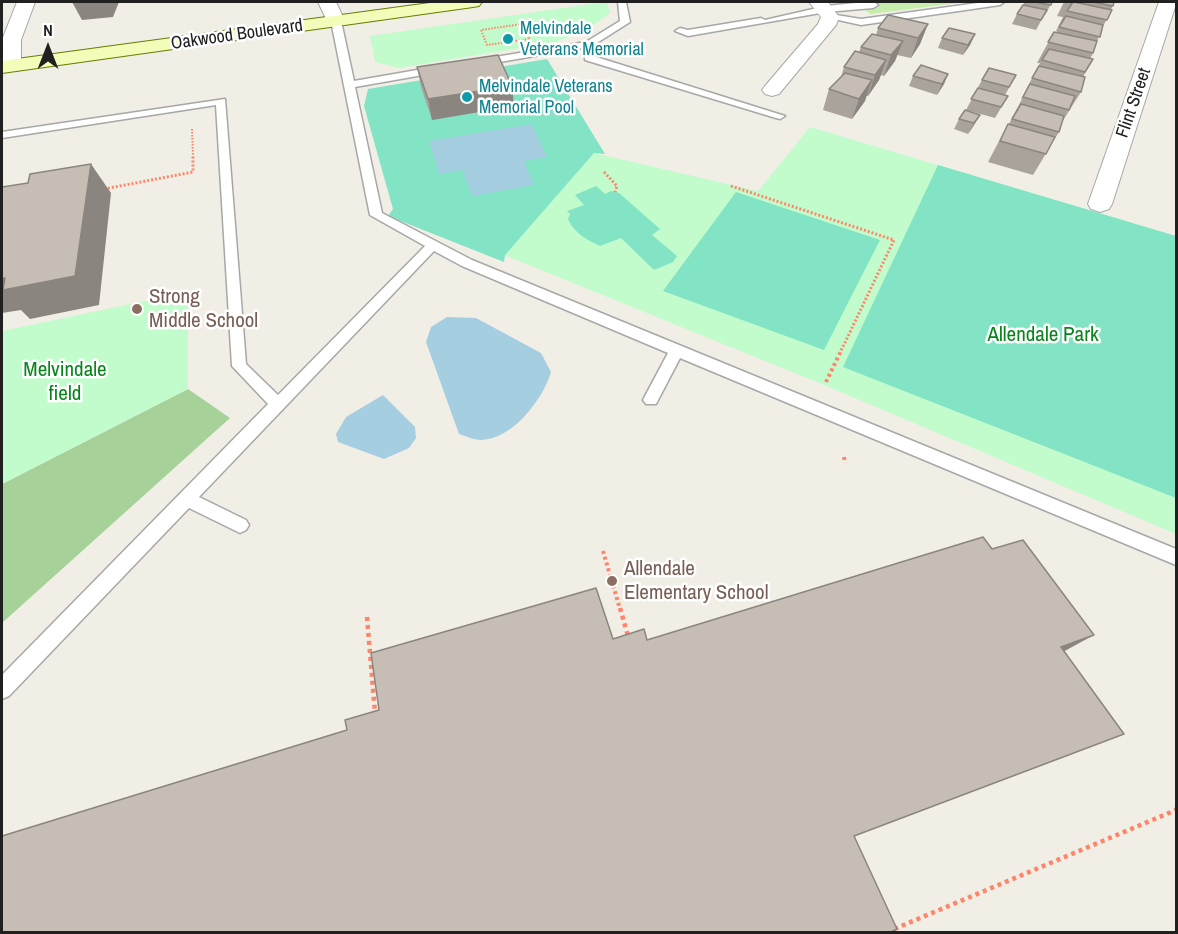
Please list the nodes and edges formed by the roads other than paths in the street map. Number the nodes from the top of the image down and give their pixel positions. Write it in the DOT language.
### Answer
graph roads {
  1 [pos="26,2"];
  2 [pos="327,2"];
  3 [pos="473,2"];
  4 [pos="622,2"];
  5 [pos="869,2"];
  6 [pos="1000,2"];
  7 [pos="1168,2"];
  8 [pos="825,9"];
  9 [pos="336,21"];
  10 [pos="680,31"];
  11 [pos="589,58"];
  12 [pos="471,64"];
  13 [pos="6,66"];
  14 [pos="448,68"];
  15 [pos="349,85"];
  16 [pos="772,90"];
  17 [pos="780,116"];
  18 [pos="2,135"];
  19 [pos="1100,204"];
  20 [pos="433,245"];
  21 [pos="677,350"];
  22 [pos="651,400"];
  23 [pos="278,404"];
  24 [pos="186,499"];
  25 [pos="240,525"];
  26 [pos="1176,557"];
  27 [pos="2,689"];
  1 -- 13 [label="street"];
  2 -- 9 [label="street"];
  3 -- 9 [label="main road, Oakwood Boulevard"];
  4 -- 12 [label="lane"];
  5 -- 8 [label="lane"];
  6 -- 8 [label="lane"];
  7 -- 19 [label="street, Flint Street"];
  8 -- 10 [label="lane"];
  8 -- 16 [label="street"];
  9 -- 13 [label="main road, Oakwood Boulevard"];
  9 -- 15 [label="lane"];
  11 -- 17 [label="lane"];
  14 -- 15 [label="lane"];
  15 -- 20 [label="lane"];
  18 -- 23 [label="lane"];
  20 -- 21 [label="lane"];
  20 -- 23 [label="lane"];
  21 -- 22 [label="lane"];
  21 -- 26 [label="lane"];
  23 -- 24 [label="lane"];
  24 -- 25 [label="lane"];
  24 -- 27 [label="lane"];
}
